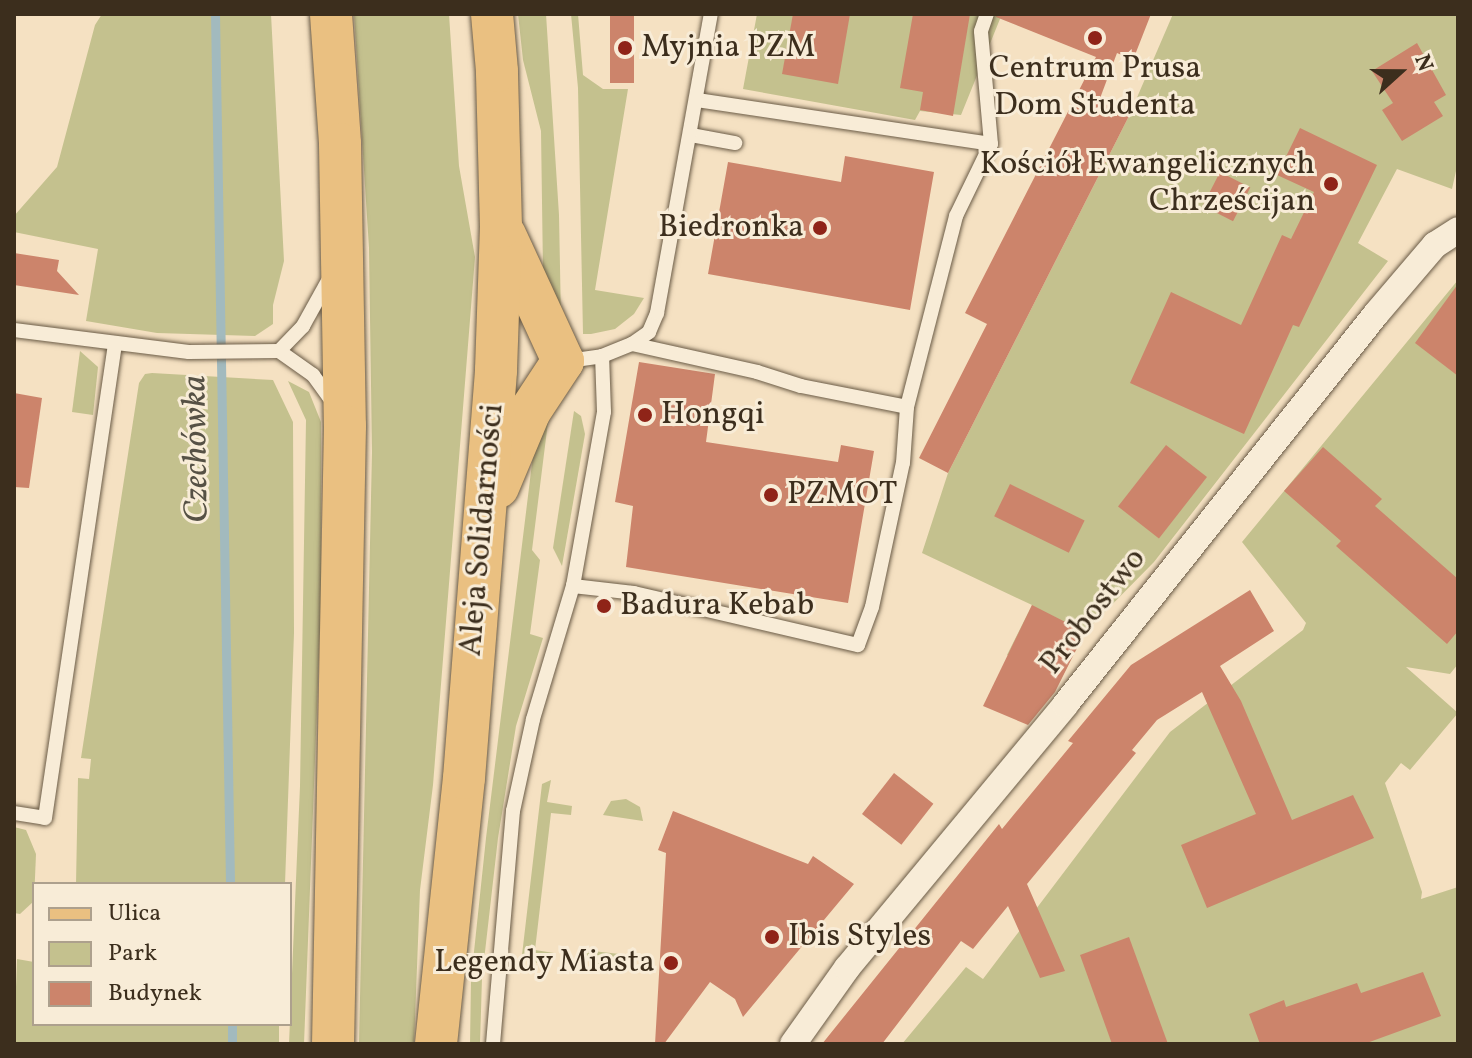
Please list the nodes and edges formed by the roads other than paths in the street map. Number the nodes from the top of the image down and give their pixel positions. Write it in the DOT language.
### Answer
graph roads {
  1 [pos="331,14"];
  2 [pos="492,14"];
  3 [pos="711,14"];
  4 [pos="987,14"];
  5 [pos="697,100"];
  6 [pos="691,135"];
  7 [pos="735,143"];
  8 [pos="991,144"];
  9 [pos="501,227"];
  10 [pos="1458,230"];
  11 [pos="342,249"];
  12 [pos="14,330"];
  13 [pos="115,343"];
  14 [pos="632,344"];
  15 [pos="279,351"];
  16 [pos="583,358"];
  17 [pos="907,407"];
  18 [pos="345,426"];
  19 [pos="482,525"];
  20 [pos="573,586"];
  21 [pos="14,813"];
  22 [pos="333,1044"];
  23 [pos="436,1044"];
  24 [pos="493,1044"];
  25 [pos="793,1044"];
  1 -- 11 [label="main road"];
  2 -- 9 [label="main road, Aleja Solidarności"];
  3 -- 5 [label="lane"];
  4 -- 8 [label="lane"];
  5 -- 6 [label="lane"];
  5 -- 8 [label="lane"];
  6 -- 7 [label="lane"];
  6 -- 14 [label="lane"];
  8 -- 17 [label="lane"];
  9 -- 16 [label="main road"];
  9 -- 19 [label="main road, Aleja Solidarności"];
  10 -- 25 [label="street, Probostwo"];
  11 -- 15 [label="lane"];
  11 -- 18 [label="main road"];
  12 -- 13 [label="lane"];
  13 -- 15 [label="lane"];
  13 -- 21 [label="lane"];
  14 -- 16 [label="lane"];
  14 -- 17 [label="lane"];
  15 -- 18 [label="lane"];
  16 -- 19 [label="main road"];
  16 -- 20 [label="lane"];
  17 -- 20 [label="lane"];
  18 -- 22 [label="main road"];
  19 -- 23 [label="main road, Aleja Solidarności"];
  20 -- 24 [label="lane"];
}
